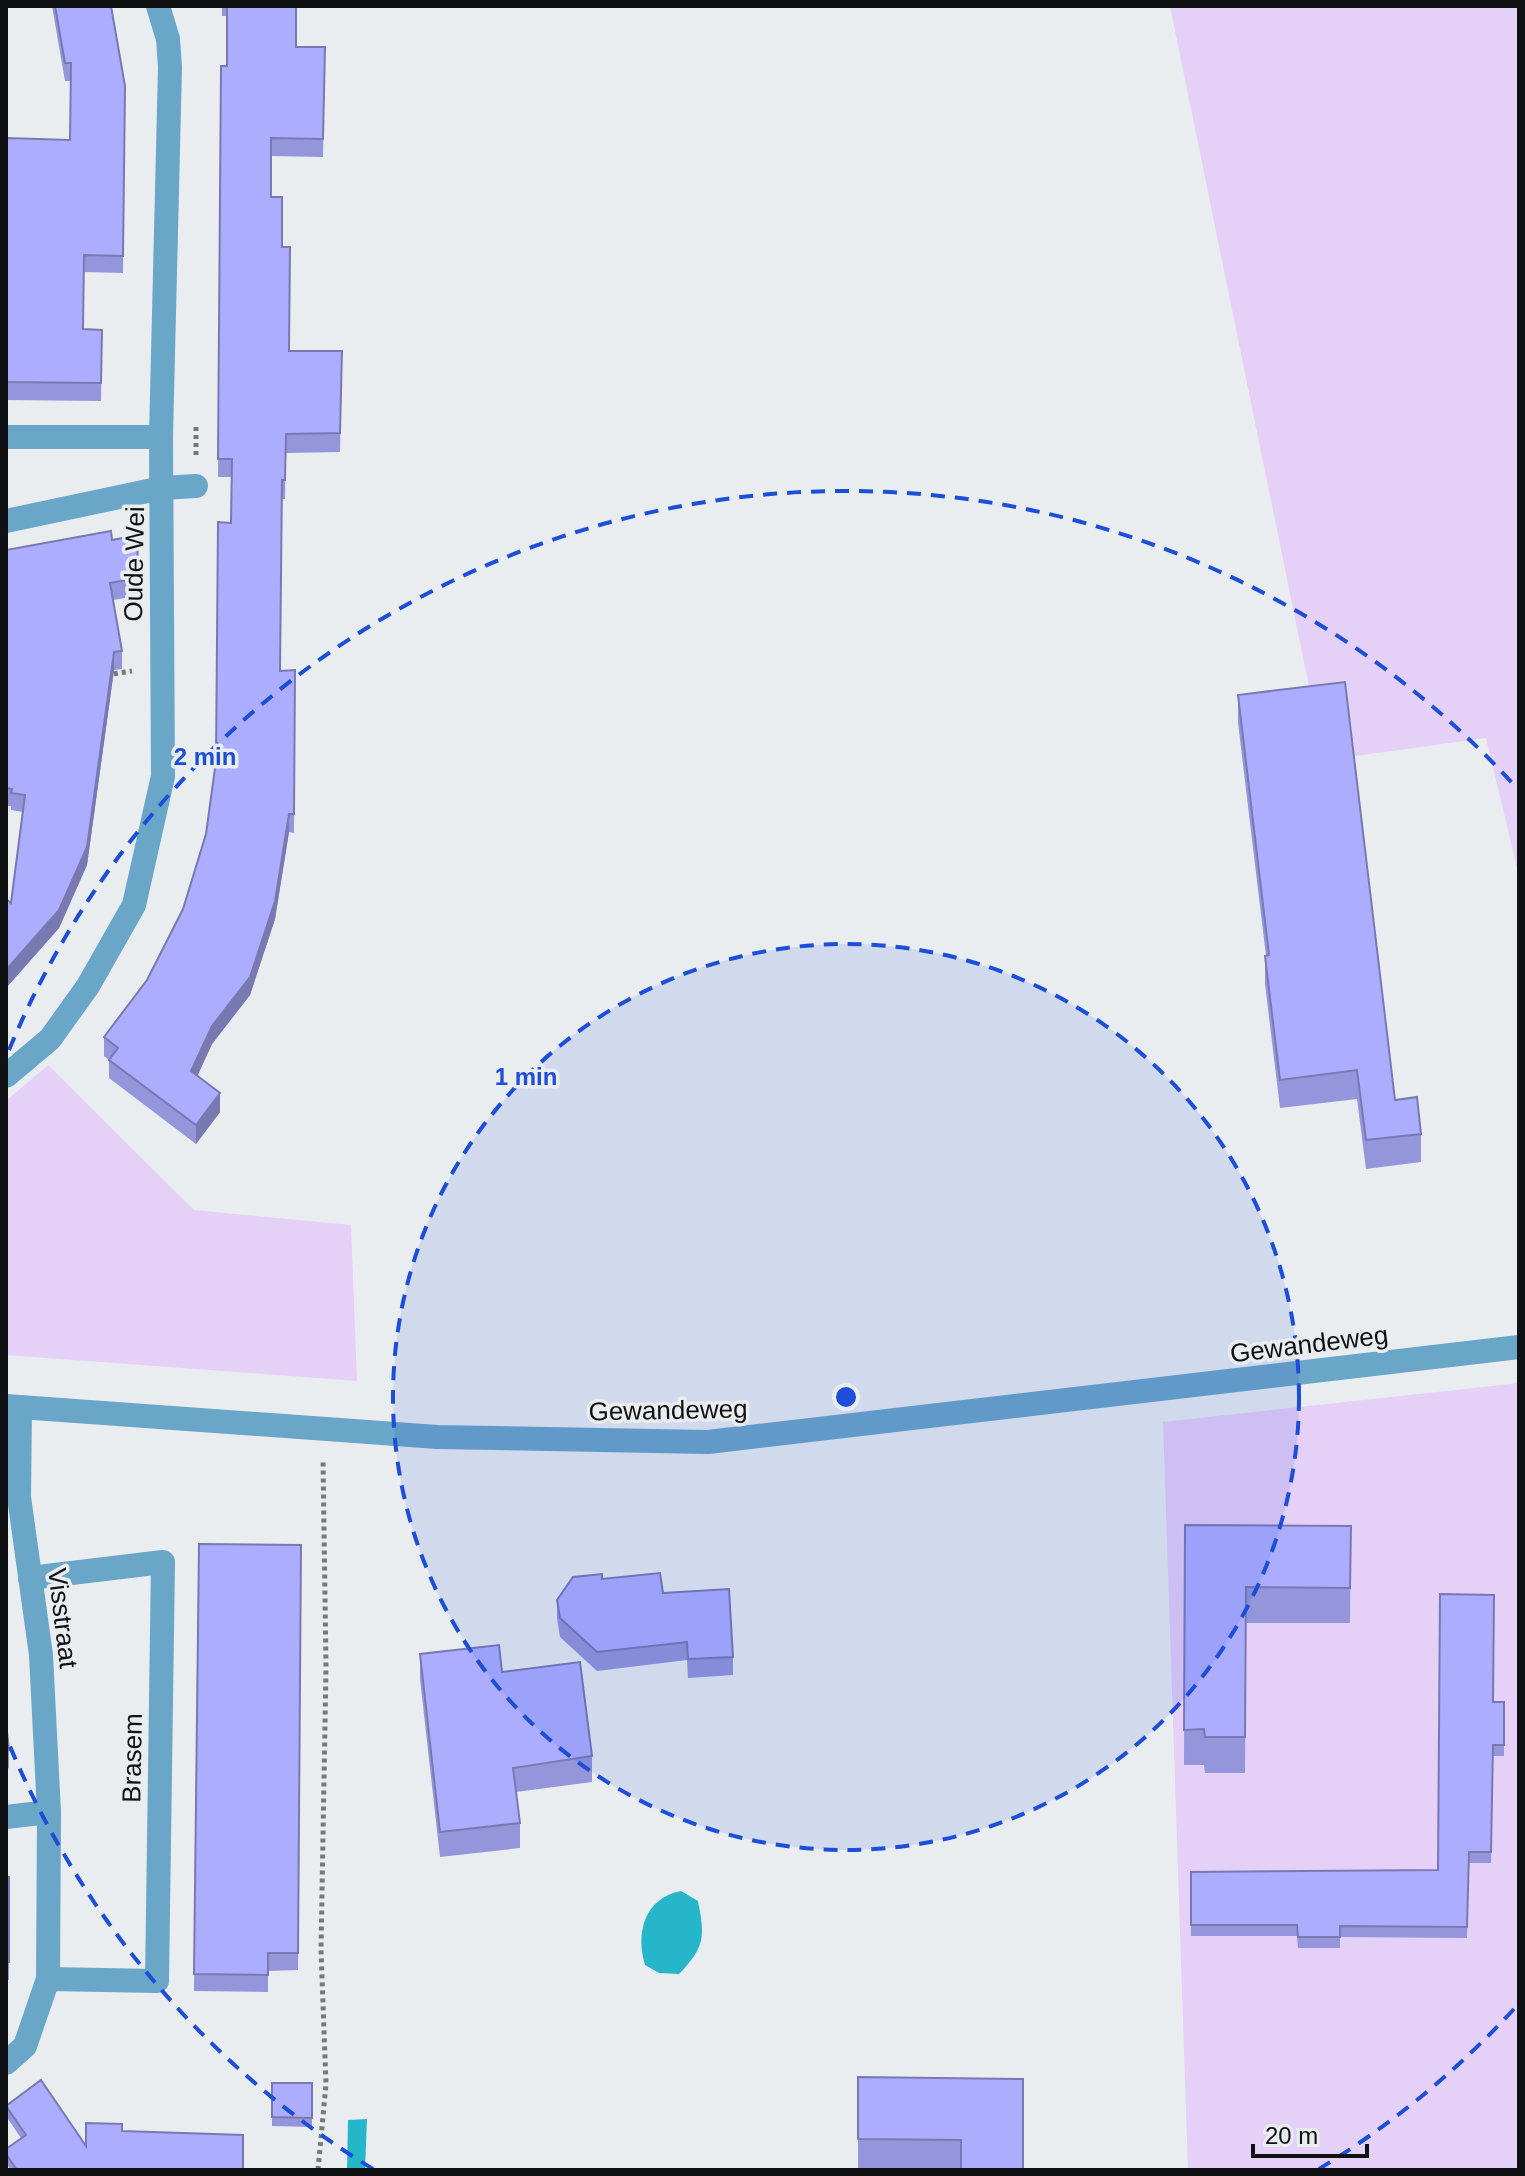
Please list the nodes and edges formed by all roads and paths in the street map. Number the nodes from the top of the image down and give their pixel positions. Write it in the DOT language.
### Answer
graph roads {
  1 [pos="158,6"];
  2 [pos="6,437"];
  3 [pos="161,437"];
  4 [pos="196,486"];
  5 [pos="162,488"];
  6 [pos="6,521"];
  7 [pos="161,666"];
  8 [pos="99,677"];
  9 [pos="6,1076"];
  10 [pos="1519,1347"];
  11 [pos="13,1407"];
  12 [pos="322,1430"];
  13 [pos="12,1498"];
  14 [pos="30,1578"];
  15 [pos="49,1812"];
  16 [pos="6,1817"];
  17 [pos="48,1979"];
  18 [pos="6,2063"];
  19 [pos="318,2170"];
  1 -- 3 [label="street, Oude Wei"];
  2 -- 3 [label="street"];
  3 -- 5 [label="street, Oude Wei"];
  4 -- 5 [label="street"];
  5 -- 6 [label="street"];
  5 -- 7 [label="street, Oude Wei"];
  7 -- 8 [label="path"];
  7 -- 9 [label="street, Oude Wei"];
  10 -- 12 [label="street, Gewandeweg"];
  11 -- 12 [label="street, Gewandeweg"];
  11 -- 13 [label="street, Visstraat"];
  12 -- 19 [label="path"];
  13 -- 14 [label="street, Visstraat"];
  14 -- 15 [label="street, Visstraat"];
  14 -- 17 [label="street, Brasem"];
  15 -- 16 [label="street"];
  15 -- 17 [label="street, Visstraat"];
  17 -- 18 [label="street, Visstraat"];
}
